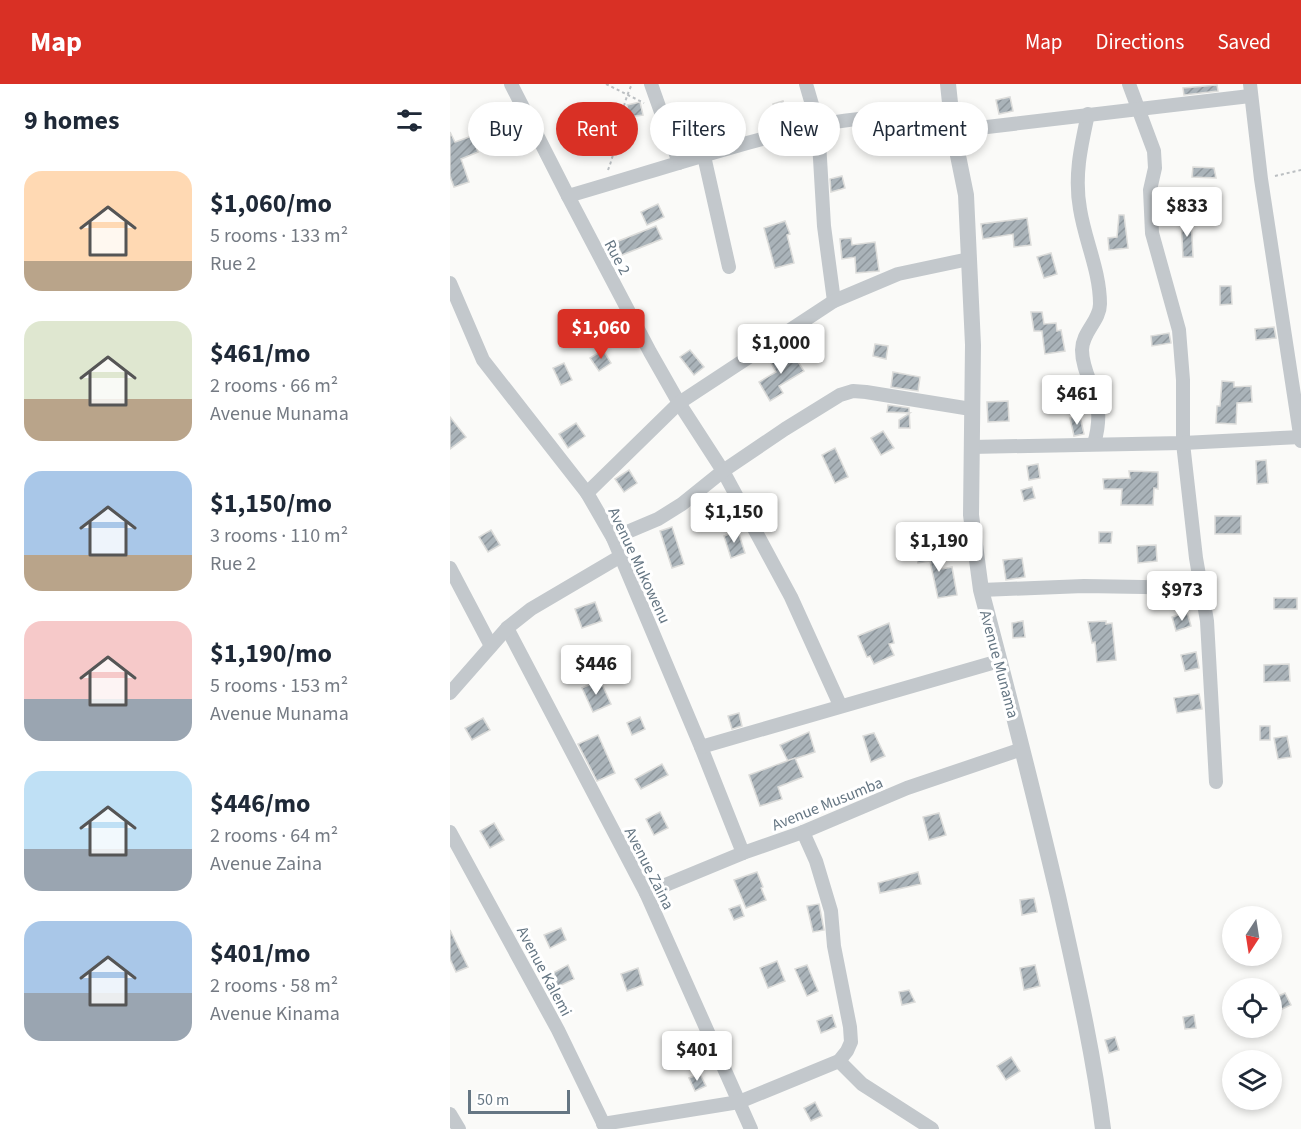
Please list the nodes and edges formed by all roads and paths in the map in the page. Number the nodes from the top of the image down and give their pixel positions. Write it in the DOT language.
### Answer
graph roads {
  1 [pos="512,84"];
  2 [pos="632,84"];
  3 [pos="651,84"];
  4 [pos="806,84"];
  5 [pos="948,84"];
  6 [pos="1128,84"];
  7 [pos="1250,90"];
  8 [pos="811,102"];
  9 [pos="950,102"];
  10 [pos="1137,108"];
  11 [pos="1088,114"];
  12 [pos="988,127"];
  13 [pos="704,156"];
  14 [pos="820,156"];
  15 [pos="958,156"];
  16 [pos="679,163"];
  17 [pos="1301,170"];
  18 [pos="1261,179"];
  19 [pos="601,187"];
  20 [pos="568,196"];
  21 [pos="969,259"];
  22 [pos="729,267"];
  23 [pos="450,283"];
  24 [pos="834,301"];
  25 [pos="679,403"];
  26 [pos="971,409"];
  27 [pos="1301,438"];
  28 [pos="1183,443"];
  29 [pos="1094,444"];
  30 [pos="971,447"];
  31 [pos="723,471"];
  32 [pos="587,494"];
  33 [pos="613,538"];
  34 [pos="621,556"];
  35 [pos="450,568"];
  36 [pos="1202,588"];
  37 [pos="981,590"];
  38 [pos="507,628"];
  39 [pos="491,646"];
  40 [pos="999,661"];
  41 [pos="450,693"];
  42 [pos="840,705"];
  43 [pos="701,747"];
  44 [pos="1022,749"];
  45 [pos="1216,782"];
  46 [pos="450,832"];
  47 [pos="803,832"];
  48 [pos="742,853"];
  49 [pos="646,892"];
  50 [pos="839,1061"];
  51 [pos="739,1102"];
  52 [pos="450,1114"];
  53 [pos="605,1126"];
  54 [pos="459,1129"];
  55 [pos="751,1129"];
  56 [pos="932,1129"];
  57 [pos="1103,1129"];
  1 -- 20 [label="street, Rue 2"];
  2 -- 19 [label="path"];
  3 -- 16 [label="street"];
  4 -- 8 [label="street"];
  5 -- 9 [label="street, Avenue Munama"];
  6 -- 10 [label="street"];
  7 -- 10 [label="street"];
  7 -- 18 [label="street"];
  10 -- 11 [label="street"];
  10 -- 28 [label="street"];
  11 -- 12 [label="street"];
  11 -- 29 [label="street"];
  13 -- 16 [label="street"];
  13 -- 22 [label="street"];
  14 -- 24 [label="street"];
  15 -- 21 [label="street, Avenue Munama"];
  16 -- 19 [label="street"];
  17 -- 18 [label="path"];
  18 -- 27 [label="street"];
  19 -- 20 [label="street"];
  20 -- 25 [label="street, Rue 2"];
  21 -- 24 [label="street"];
  21 -- 26 [label="street, Avenue Munama"];
  23 -- 32 [label="street, Avenue Mukowenu"];
  24 -- 25 [label="street"];
  25 -- 31 [label="street, Rue 2"];
  25 -- 32 [label="street"];
  26 -- 30 [label="street, Avenue Munama"];
  26 -- 31 [label="street"];
  27 -- 28 [label="street"];
  28 -- 29 [label="street"];
  28 -- 36 [label="street"];
  29 -- 30 [label="street"];
  30 -- 37 [label="street, Avenue Munama"];
  31 -- 33 [label="street"];
  31 -- 42 [label="street, Rue 2"];
  32 -- 33 [label="street, Avenue Mukowenu"];
  33 -- 34 [label="street, Avenue Mukowenu"];
  34 -- 38 [label="street"];
  34 -- 43 [label="street, Avenue Mukowenu"];
  35 -- 39 [label="street"];
  36 -- 37 [label="street"];
  36 -- 45 [label="street"];
  37 -- 40 [label="street, Avenue Munama"];
  38 -- 39 [label="street"];
  38 -- 49 [label="street, Avenue Zaina"];
  39 -- 41 [label="street"];
  40 -- 42 [label="street"];
  40 -- 44 [label="street, Avenue Munama"];
  42 -- 43 [label="street"];
  43 -- 48 [label="street, Avenue Mukowenu"];
  44 -- 47 [label="street, Avenue Musumba"];
  44 -- 57 [label="street, Avenue Munama"];
  46 -- 53 [label="street, Avenue Kalemi"];
  47 -- 48 [label="street, Avenue Musumba"];
  47 -- 50 [label="street"];
  48 -- 49 [label="street, Avenue Musumba"];
  49 -- 51 [label="street, Avenue Zaina"];
  50 -- 51 [label="street"];
  50 -- 56 [label="street"];
  51 -- 53 [label="street"];
  51 -- 55 [label="street, Avenue Zaina"];
  52 -- 54 [label="street"];
}
